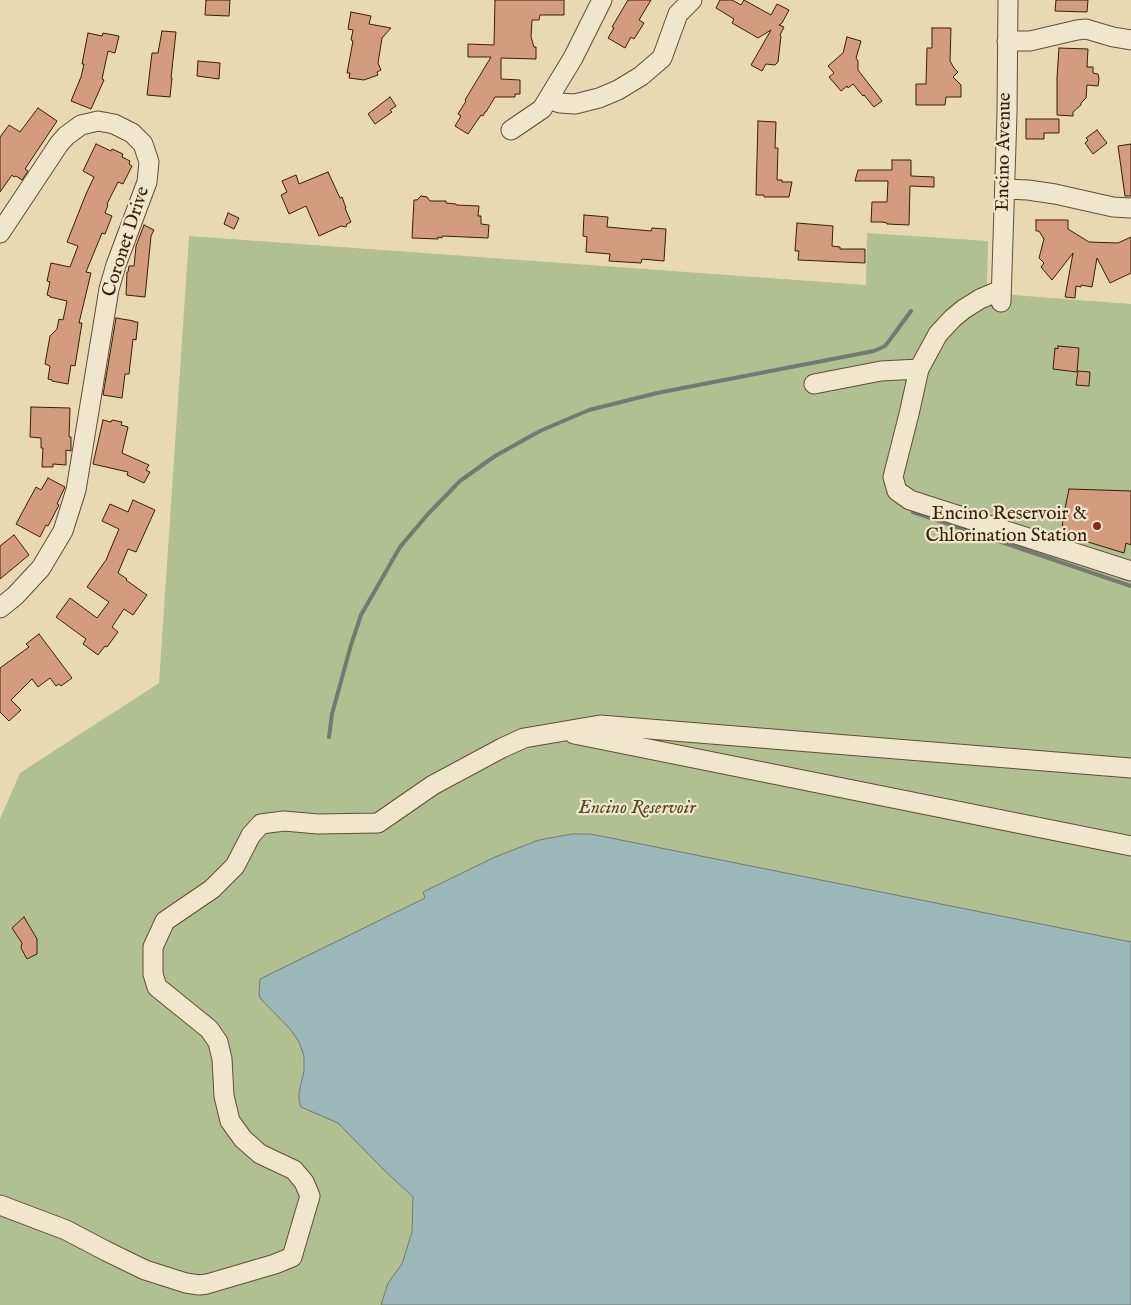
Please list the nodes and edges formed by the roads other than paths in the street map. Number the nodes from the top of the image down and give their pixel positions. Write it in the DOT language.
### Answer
graph roads {
  1 [pos="602,0"];
  2 [pos="692,0"];
  3 [pos="1008,0"];
  4 [pos="1007,40"];
  5 [pos="1131,40"];
  6 [pos="548,99"];
  7 [pos="510,130"];
  8 [pos="1005,189"];
  9 [pos="1131,208"];
  10 [pos="0,233"];
  11 [pos="918,369"];
  12 [pos="814,384"];
  13 [pos="1131,571"];
  14 [pos="0,608"];
  15 [pos="560,732"];
  16 [pos="1131,768"];
  17 [pos="1131,846"];
  18 [pos="0,1205"];
  1 -- 6 [label="street"];
  2 -- 6 [label="street"];
  3 -- 4 [label="street, Encino Avenue"];
  4 -- 5 [label="street"];
  4 -- 8 [label="street, Encino Avenue"];
  6 -- 7 [label="street"];
  8 -- 9 [label="street"];
  8 -- 11 [label="street, Encino Avenue"];
  10 -- 14 [label="street, Coronet Drive"];
  11 -- 12 [label="street"];
  11 -- 13 [label="street"];
  15 -- 16 [label="street"];
  15 -- 17 [label="street"];
  15 -- 18 [label="street"];
}
